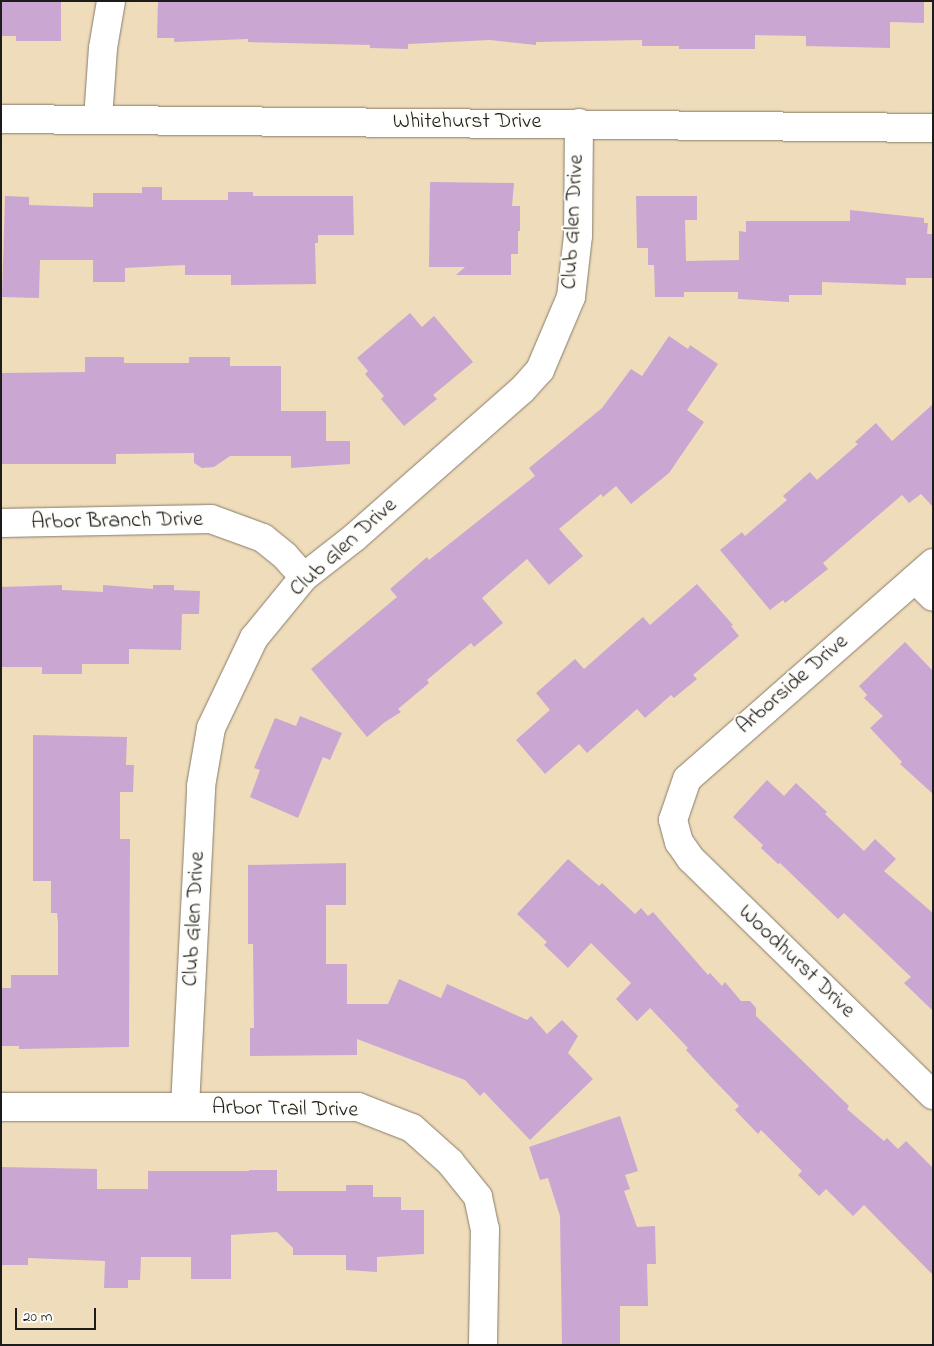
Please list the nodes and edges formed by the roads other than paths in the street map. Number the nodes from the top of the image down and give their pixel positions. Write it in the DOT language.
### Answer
graph roads {
  1 [pos="111,1"];
  2 [pos="1,119"];
  3 [pos="98,120"];
  4 [pos="579,124"];
  5 [pos="933,128"];
  6 [pos="1,523"];
  7 [pos="304,577"];
  8 [pos="927,580"];
  9 [pos="673,820"];
  10 [pos="933,1095"];
  11 [pos="1,1107"];
  12 [pos="185,1107"];
  13 [pos="484,1345"];
  1 -- 3 [label="street"];
  2 -- 3 [label="street, Whitehurst Drive"];
  3 -- 4 [label="street, Whitehurst Drive"];
  4 -- 5 [label="street, Whitehurst Drive"];
  4 -- 7 [label="street, Club Glen Drive"];
  6 -- 7 [label="street, Arbor Branch Drive"];
  7 -- 12 [label="street, Club Glen Drive"];
  8 -- 9 [label="street, Arborside Drive"];
  9 -- 10 [label="street, Woodhurst Drive"];
  11 -- 12 [label="street, Arbor Trail Drive"];
  12 -- 13 [label="street, Arbor Trail Drive"];
}
